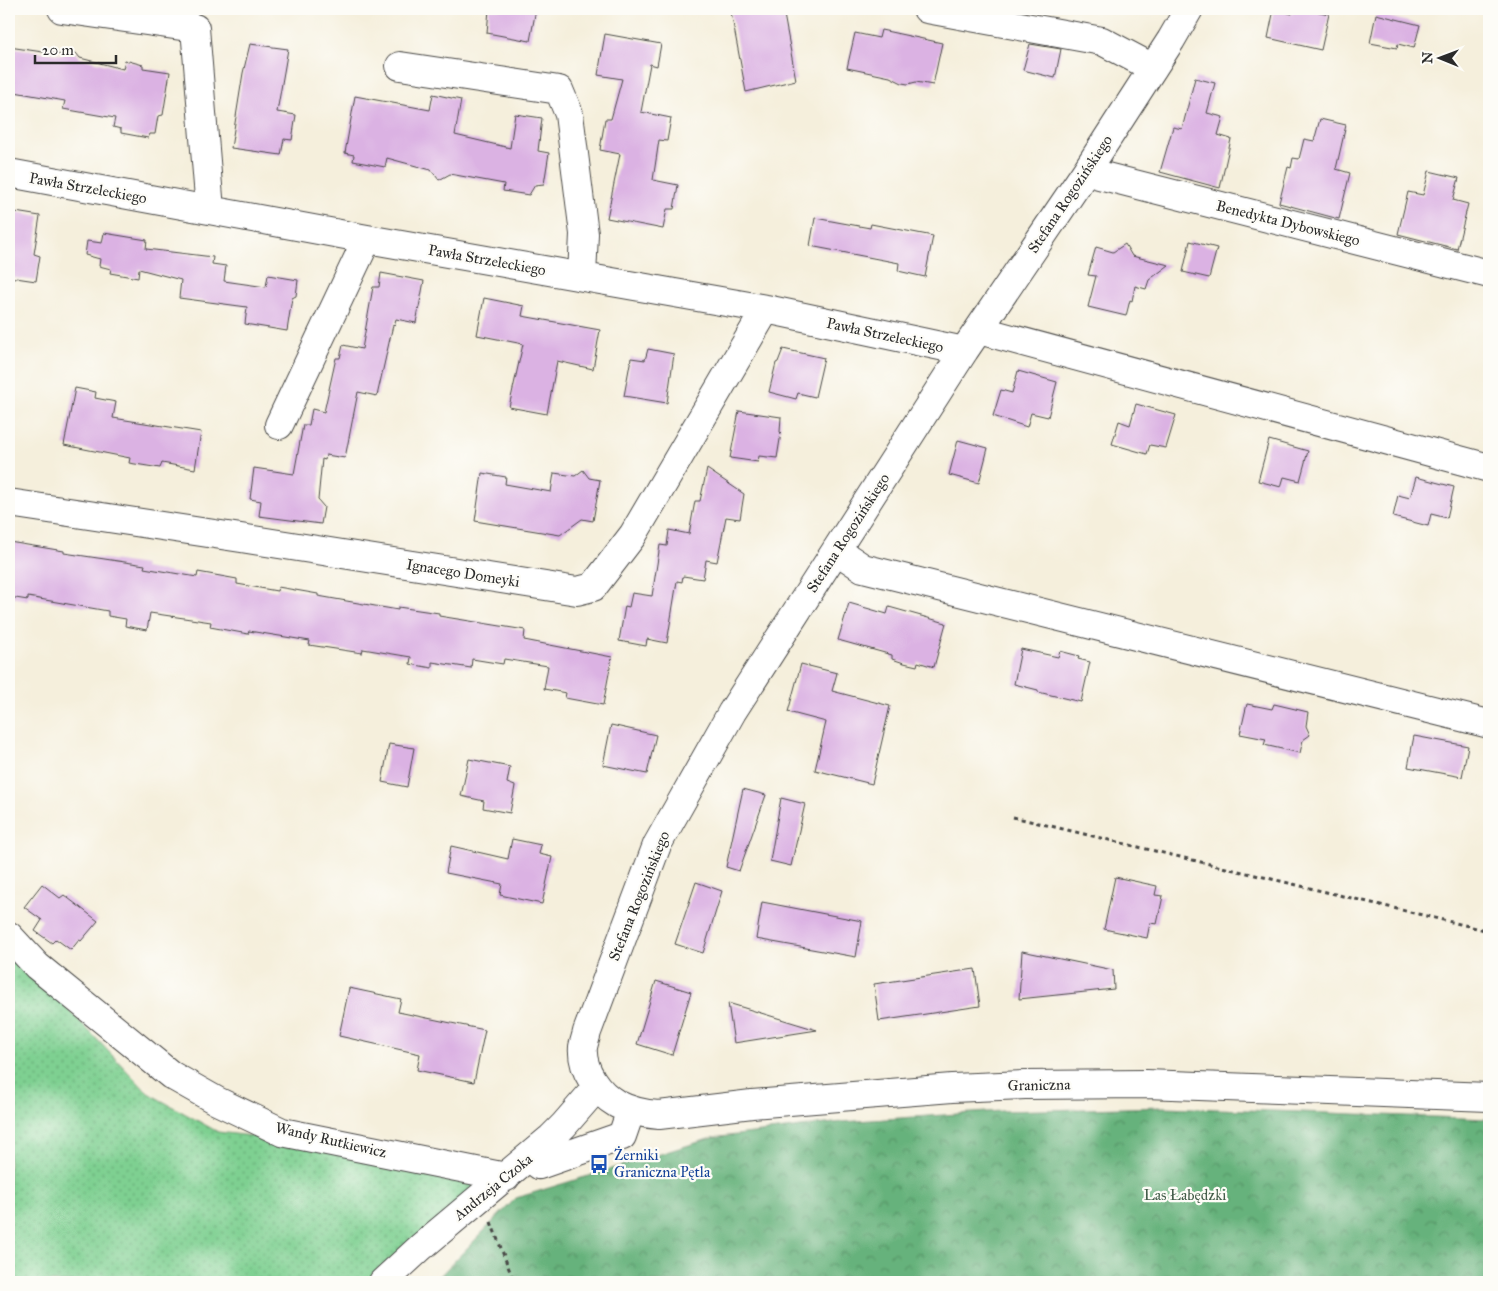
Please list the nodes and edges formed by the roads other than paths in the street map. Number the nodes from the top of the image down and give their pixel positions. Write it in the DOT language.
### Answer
graph roads {
  1 [pos="62,9"];
  2 [pos="927,9"];
  3 [pos="1188,9"];
  4 [pos="400,66"];
  5 [pos="1153,68"];
  6 [pos="1087,170"];
  7 [pos="9,173"];
  8 [pos="210,210"];
  9 [pos="367,239"];
  10 [pos="1489,274"];
  11 [pos="582,276"];
  12 [pos="766,309"];
  13 [pos="972,341"];
  14 [pos="279,425"];
  15 [pos="1489,468"];
  16 [pos="9,503"];
  17 [pos="836,550"];
  18 [pos="1489,724"];
  19 [pos="9,936"];
  20 [pos="597,1087"];
  21 [pos="1489,1097"];
  22 [pos="631,1110"];
  23 [pos="530,1157"];
  24 [pos="506,1177"];
  25 [pos="383,1282"];
  1 -- 8 [label="street"];
  2 -- 5 [label="street"];
  3 -- 5 [label="street, Stefana Rogozińskiego"];
  4 -- 11 [label="street"];
  5 -- 6 [label="street, Stefana Rogozińskiego"];
  6 -- 10 [label="street, Benedykta Dybowskiego"];
  6 -- 13 [label="street, Stefana Rogozińskiego"];
  7 -- 8 [label="street, Pawła Strzeleckiego"];
  8 -- 9 [label="street, Pawła Strzeleckiego"];
  9 -- 11 [label="street, Pawła Strzeleckiego"];
  9 -- 14 [label="street"];
  11 -- 12 [label="street, Pawła Strzeleckiego"];
  12 -- 13 [label="street, Pawła Strzeleckiego"];
  12 -- 16 [label="street, Ignacego Domeyki"];
  13 -- 15 [label="street, Pawła Strzeleckiego"];
  13 -- 17 [label="street, Stefana Rogozińskiego"];
  17 -- 18 [label="street"];
  17 -- 20 [label="street, Stefana Rogozińskiego"];
  19 -- 24 [label="street, Wandy Rutkiewicz"];
  20 -- 22 [label="street, Graniczna"];
  20 -- 23 [label="street, Andrzeja Czoka"];
  21 -- 22 [label="street, Graniczna"];
  22 -- 23 [label="street"];
  23 -- 24 [label="street, Andrzeja Czoka"];
  24 -- 25 [label="street, Andrzeja Czoka"];
}
